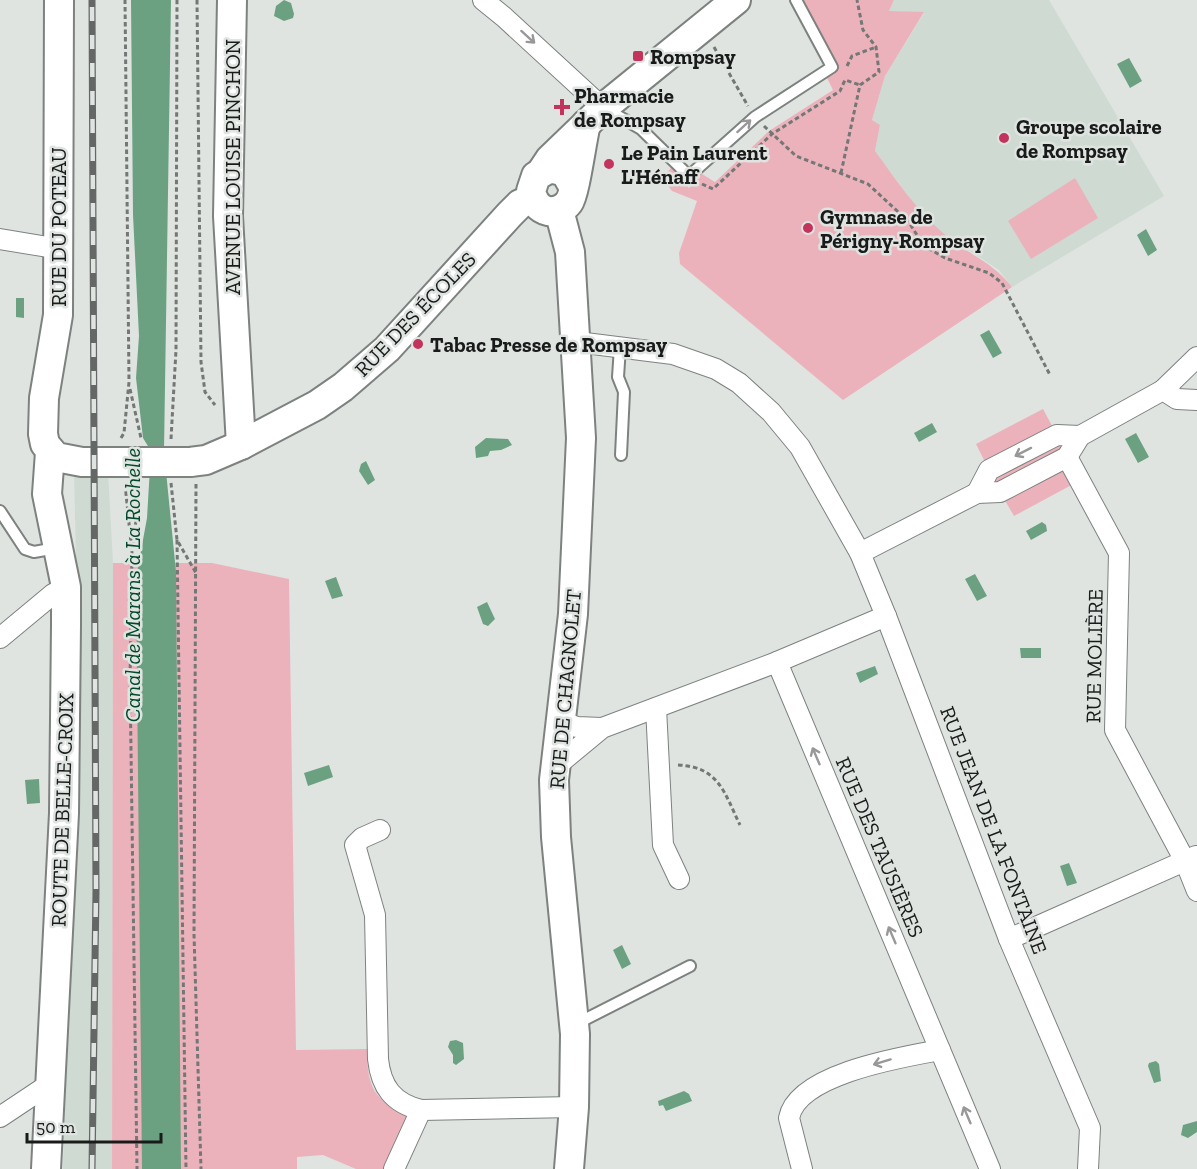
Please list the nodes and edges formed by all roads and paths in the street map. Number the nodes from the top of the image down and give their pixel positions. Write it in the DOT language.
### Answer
graph roads {
  1 [pos="59,0"];
  2 [pos="125,0"];
  3 [pos="177,0"];
  4 [pos="197,0"];
  5 [pos="232,0"];
  6 [pos="483,0"];
  7 [pos="736,0"];
  8 [pos="796,0"];
  9 [pos="857,0"];
  10 [pos="876,47"];
  11 [pos="845,80"];
  12 [pos="860,85"];
  13 [pos="594,116"];
  14 [pos="542,171"];
  15 [pos="696,182"];
  16 [pos="573,186"];
  17 [pos="533,199"];
  18 [pos="559,210"];
  19 [pos="0,239"];
  20 [pos="60,249"];
  21 [pos="577,342"];
  22 [pos="620,347"];
  23 [pos="1197,357"];
  24 [pos="1050,375"];
  25 [pos="1163,390"];
  26 [pos="1197,400"];
  27 [pos="231,410"];
  28 [pos="280,426"];
  29 [pos="1080,436"];
  30 [pos="241,446"];
  31 [pos="50,452"];
  32 [pos="621,455"];
  33 [pos="1067,457"];
  34 [pos="114,462"];
  35 [pos="181,467"];
  36 [pos="977,493"];
  37 [pos="0,511"];
  38 [pos="177,540"];
  39 [pos="57,548"];
  40 [pos="860,553"];
  41 [pos="197,575"];
  42 [pos="66,587"];
  43 [pos="886,616"];
  44 [pos="0,638"];
  45 [pos="777,662"];
  46 [pos="656,708"];
  47 [pos="559,721"];
  48 [pos="602,728"];
  49 [pos="659,764"];
  50 [pos="555,767"];
  51 [pos="740,825"];
  52 [pos="380,830"];
  53 [pos="1191,858"];
  54 [pos="679,879"];
  55 [pos="1197,891"];
  56 [pos="1009,939"];
  57 [pos="690,966"];
  58 [pos="574,1025"];
  59 [pos="940,1050"];
  60 [pos="51,1083"];
  61 [pos="574,1107"];
  62 [pos="421,1110"];
  63 [pos="0,1117"];
  64 [pos="46,1169"];
  65 [pos="137,1169"];
  66 [pos="186,1169"];
  67 [pos="201,1169"];
  68 [pos="394,1169"];
  69 [pos="569,1169"];
  70 [pos="802,1169"];
  71 [pos="990,1169"];
  72 [pos="1088,1169"];
  1 -- 20 [label="street, RUE DU POTEAU"];
  2 -- 34 [label="path"];
  3 -- 35 [label="path"];
  4 -- 27 [label="path"];
  5 -- 27 [label="street, AVENUE LOUISE PINCHON"];
  6 -- 13 [label="street, one-way"];
  7 -- 13 [label="street"];
  13 -- 8 [label="lane, one-way"];
  9 -- 10 [label="path"];
  10 -- 11 [label="path"];
  10 -- 12 [label="path"];
  11 -- 12 [label="path"];
  11 -- 15 [label="path"];
  12 -- 24 [label="path"];
  13 -- 14 [label="street"];
  13 -- 16 [label="street"];
  14 -- 16 [label="street"];
  14 -- 17 [label="street"];
  16 -- 18 [label="street"];
  17 -- 18 [label="street"];
  17 -- 28 [label="street, RUE DES ÉCOLES"];
  18 -- 21 [label="street, RUE DE CHAGNOLET"];
  19 -- 20 [label="street"];
  20 -- 31 [label="street, RUE DU POTEAU"];
  21 -- 22 [label="street, RUE JEAN DE LA FONTAINE"];
  21 -- 47 [label="street, RUE DE CHAGNOLET"];
  22 -- 32 [label="lane"];
  22 -- 40 [label="street, RUE JEAN DE LA FONTAINE"];
  23 -- 25 [label="street"];
  25 -- 26 [label="street"];
  25 -- 29 [label="street"];
  27 -- 28 [label="street"];
  27 -- 30 [label="street, AVENUE LOUISE PINCHON"];
  28 -- 30 [label="street, RUE DES ÉCOLES"];
  29 -- 33 [label="street"];
  29 -- 36 [label="street, one-way"];
  30 -- 35 [label="street, RUE DES ÉCOLES"];
  31 -- 34 [label="street, RUE DES ÉCOLES"];
  31 -- 39 [label="street, ROUTE DE BELLE-CROIX"];
  33 -- 36 [label="street"];
  33 -- 53 [label="street, RUE MOLIÈRE"];
  34 -- 35 [label="street, RUE DES ÉCOLES, bridge"];
  34 -- 65 [label="path"];
  35 -- 38 [label="path"];
  35 -- 41 [label="path"];
  36 -- 40 [label="street"];
  37 -- 39 [label="lane"];
  38 -- 41 [label="path"];
  38 -- 66 [label="path"];
  39 -- 42 [label="street, ROUTE DE BELLE-CROIX"];
  40 -- 43 [label="street, RUE JEAN DE LA FONTAINE"];
  41 -- 67 [label="path"];
  42 -- 44 [label="street"];
  42 -- 60 [label="street, ROUTE DE BELLE-CROIX"];
  43 -- 45 [label="street"];
  43 -- 56 [label="street, RUE JEAN DE LA FONTAINE"];
  45 -- 46 [label="street"];
  59 -- 45 [label="street, RUE DES TAUSIÈRES, one-way"];
  46 -- 48 [label="street"];
  46 -- 49 [label="street"];
  47 -- 48 [label="street"];
  47 -- 50 [label="street, RUE DE CHAGNOLET"];
  48 -- 50 [label="street"];
  49 -- 51 [label="path"];
  49 -- 54 [label="street"];
  50 -- 58 [label="street, RUE DE CHAGNOLET"];
  52 -- 62 [label="street"];
  53 -- 55 [label="street, RUE MOLIÈRE"];
  53 -- 56 [label="street"];
  56 -- 72 [label="street, RUE JEAN DE LA FONTAINE"];
  57 -- 58 [label="lane"];
  58 -- 61 [label="street, RUE DE CHAGNOLET"];
  59 -- 70 [label="street, one-way"];
  71 -- 59 [label="street, RUE DES TAUSIÈRES, one-way"];
  60 -- 63 [label="street"];
  60 -- 64 [label="street, ROUTE DE BELLE-CROIX"];
  61 -- 62 [label="street"];
  61 -- 69 [label="street, RUE DE CHAGNOLET"];
  62 -- 68 [label="street"];
}
